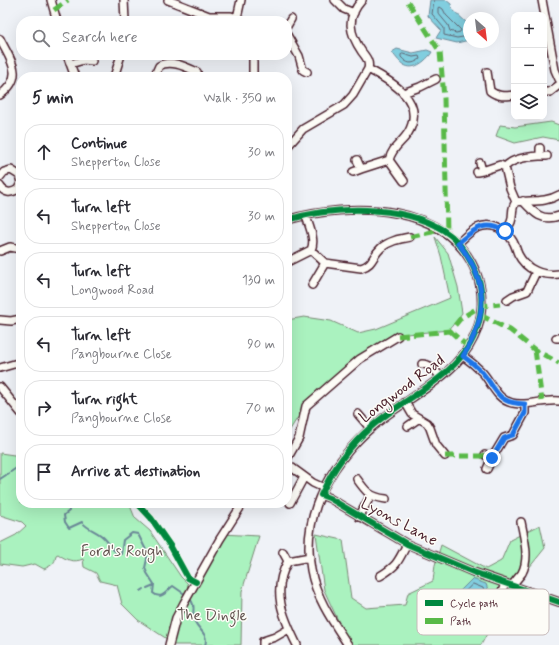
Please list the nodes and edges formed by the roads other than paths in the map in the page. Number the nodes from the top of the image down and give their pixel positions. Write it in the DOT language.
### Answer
graph roads {
  1 [pos="51,0"];
  2 [pos="124,0"];
  3 [pos="168,0"];
  4 [pos="241,0"];
  5 [pos="335,0"];
  6 [pos="362,0"];
  7 [pos="542,0"];
  8 [pos="354,13"];
  9 [pos="56,16"];
  10 [pos="125,16"];
  11 [pos="209,16"];
  12 [pos="209,16"];
  13 [pos="232,16"];
  14 [pos="239,16"];
  15 [pos="0,39"];
  16 [pos="292,43"];
  17 [pos="69,60"];
  18 [pos="119,60"];
  19 [pos="253,60"];
  20 [pos="92,61"];
  21 [pos="70,64"];
  22 [pos="368,69"];
  23 [pos="73,72"];
  24 [pos="116,72"];
  25 [pos="156,72"];
  26 [pos="197,72"];
  27 [pos="253,72"];
  28 [pos="487,72"];
  29 [pos="308,73"];
  30 [pos="436,79"];
  31 [pos="559,79"];
  32 [pos="559,85"];
  33 [pos="547,92"];
  34 [pos="403,93"];
  35 [pos="0,95"];
  36 [pos="511,95"];
  37 [pos="292,141"];
  38 [pos="540,148"];
  39 [pos="357,160"];
  40 [pos="389,160"];
  41 [pos="0,167"];
  42 [pos="505,167"];
  43 [pos="16,169"];
  44 [pos="361,169"];
  45 [pos="480,169"];
  46 [pos="11,170"];
  47 [pos="353,172"];
  48 [pos="16,173"];
  49 [pos="0,177"];
  50 [pos="405,182"];
  51 [pos="0,186"];
  52 [pos="16,190"];
  53 [pos="9,192"];
  54 [pos="16,195"];
  55 [pos="559,195"];
  56 [pos="520,202"];
  57 [pos="306,216"];
  58 [pos="559,216"];
  59 [pos="292,218"];
  60 [pos="505,231"];
  61 [pos="410,237"];
  62 [pos="458,243"];
  63 [pos="16,248"];
  64 [pos="311,250"];
  65 [pos="0,251"];
  66 [pos="292,260"];
  67 [pos="325,263"];
  68 [pos="536,272"];
  69 [pos="559,274"];
  70 [pos="312,288"];
  71 [pos="507,300"];
  72 [pos="0,320"];
  73 [pos="16,320"];
  74 [pos="398,336"];
  75 [pos="463,356"];
  76 [pos="16,363"];
  77 [pos="420,364"];
  78 [pos="0,368"];
  79 [pos="441,377"];
  80 [pos="0,387"];
  81 [pos="559,401"];
  82 [pos="405,402"];
  83 [pos="525,404"];
  84 [pos="16,407"];
  85 [pos="357,413"];
  86 [pos="418,418"];
  87 [pos="408,426"];
  88 [pos="370,428"];
  89 [pos="292,450"];
  90 [pos="444,456"];
  91 [pos="292,468"];
  92 [pos="487,469"];
  93 [pos="304,477"];
  94 [pos="357,479"];
  95 [pos="323,492"];
  96 [pos="371,495"];
  97 [pos="292,499"];
  98 [pos="386,499"];
  99 [pos="240,508"];
  100 [pos="360,516"];
  101 [pos="522,522"];
  102 [pos="407,544"];
  103 [pos="283,552"];
  104 [pos="310,557"];
  105 [pos="288,561"];
  106 [pos="380,576"];
  107 [pos="503,582"];
  108 [pos="512,586"];
  109 [pos="502,589"];
  110 [pos="521,589"];
  111 [pos="549,599"];
  112 [pos="559,602"];
  113 [pos="289,629"];
  114 [pos="168,645"];
  115 [pos="263,645"];
  116 [pos="297,645"];
  117 [pos="348,645"];
  1 -- 9 [label="street"];
  2 -- 10 [label="street"];
  3 -- 12 [label="street"];
  4 -- 14 [label="street"];
  5 -- 8 [label="street"];
  6 -- 8 [label="street"];
  7 -- 31 [label="street"];
  8 -- 22 [label="street"];
  11 -- 13 [label="street"];
  15 -- 35 [label="street"];
  16 -- 29 [label="street"];
  17 -- 21 [label="street"];
  18 -- 24 [label="street"];
  19 -- 27 [label="street"];
  20 -- 21 [label="street"];
  21 -- 23 [label="street"];
  22 -- 34 [label="street"];
  22 -- 37 [label="street"];
  25 -- 26 [label="street"];
  28 -- 36 [label="street"];
  30 -- 34 [label="street"];
  32 -- 33 [label="street"];
  34 -- 40 [label="street"];
  38 -- 42 [label="street"];
  39 -- 44 [label="street"];
  40 -- 44 [label="street"];
  40 -- 50 [label="street"];
  41 -- 46 [label="street"];
  42 -- 45 [label="street"];
  42 -- 56 [label="street"];
  43 -- 46 [label="street"];
  44 -- 47 [label="street"];
  46 -- 48 [label="street"];
  46 -- 49 [label="street"];
  51 -- 53 [label="street"];
  52 -- 53 [label="street"];
  53 -- 54 [label="street"];
  55 -- 56 [label="street"];
  56 -- 58 [label="street"];
  56 -- 60 [label="street"];
  57 -- 59 [label="street, Longwood Road"];
  57 -- 62 [label="street, Longwood Road"];
  57 -- 64 [label="street"];
  60 -- 62 [label="street"];
  60 -- 68 [label="street"];
  61 -- 67 [label="street"];
  62 -- 75 [label="street, Longwood Road"];
  63 -- 65 [label="street"];
  64 -- 66 [label="street"];
  64 -- 67 [label="street"];
  67 -- 70 [label="street"];
  68 -- 69 [label="street"];
  68 -- 71 [label="street"];
  72 -- 73 [label="street"];
  74 -- 89 [label="street"];
  75 -- 79 [label="street, Longwood Road"];
  75 -- 83 [label="street"];
  76 -- 78 [label="street"];
  77 -- 79 [label="street"];
  79 -- 82 [label="street, Longwood Road"];
  80 -- 84 [label="street"];
  81 -- 83 [label="street"];
  82 -- 86 [label="street"];
  82 -- 88 [label="street, Longwood Road"];
  83 -- 92 [label="street"];
  85 -- 88 [label="street"];
  86 -- 87 [label="street"];
  86 -- 90 [label="street"];
  88 -- 95 [label="street, Longwood Road"];
  91 -- 93 [label="street, Lyons Lane"];
  93 -- 95 [label="street, Lyons Lane"];
  93 -- 97 [label="street"];
  94 -- 96 [label="street"];
  95 -- 100 [label="street, Lyons Lane"];
  95 -- 104 [label="street, Longwood Road"];
  96 -- 98 [label="street"];
  96 -- 100 [label="street"];
  99 -- 114 [label="street"];
  100 -- 102 [label="street, Lyons Lane"];
  101 -- 108 [label="street"];
  102 -- 106 [label="street"];
  102 -- 107 [label="street, Lyons Lane"];
  103 -- 105 [label="street"];
  104 -- 105 [label="street"];
  104 -- 117 [label="street, Longwood Road"];
  105 -- 113 [label="street"];
  107 -- 108 [label="street, Lyons Lane"];
  107 -- 109 [label="street"];
  108 -- 110 [label="street, Lyons Lane"];
  111 -- 112 [label="street, Lyons Lane"];
  113 -- 115 [label="street"];
  113 -- 116 [label="street"];
}
